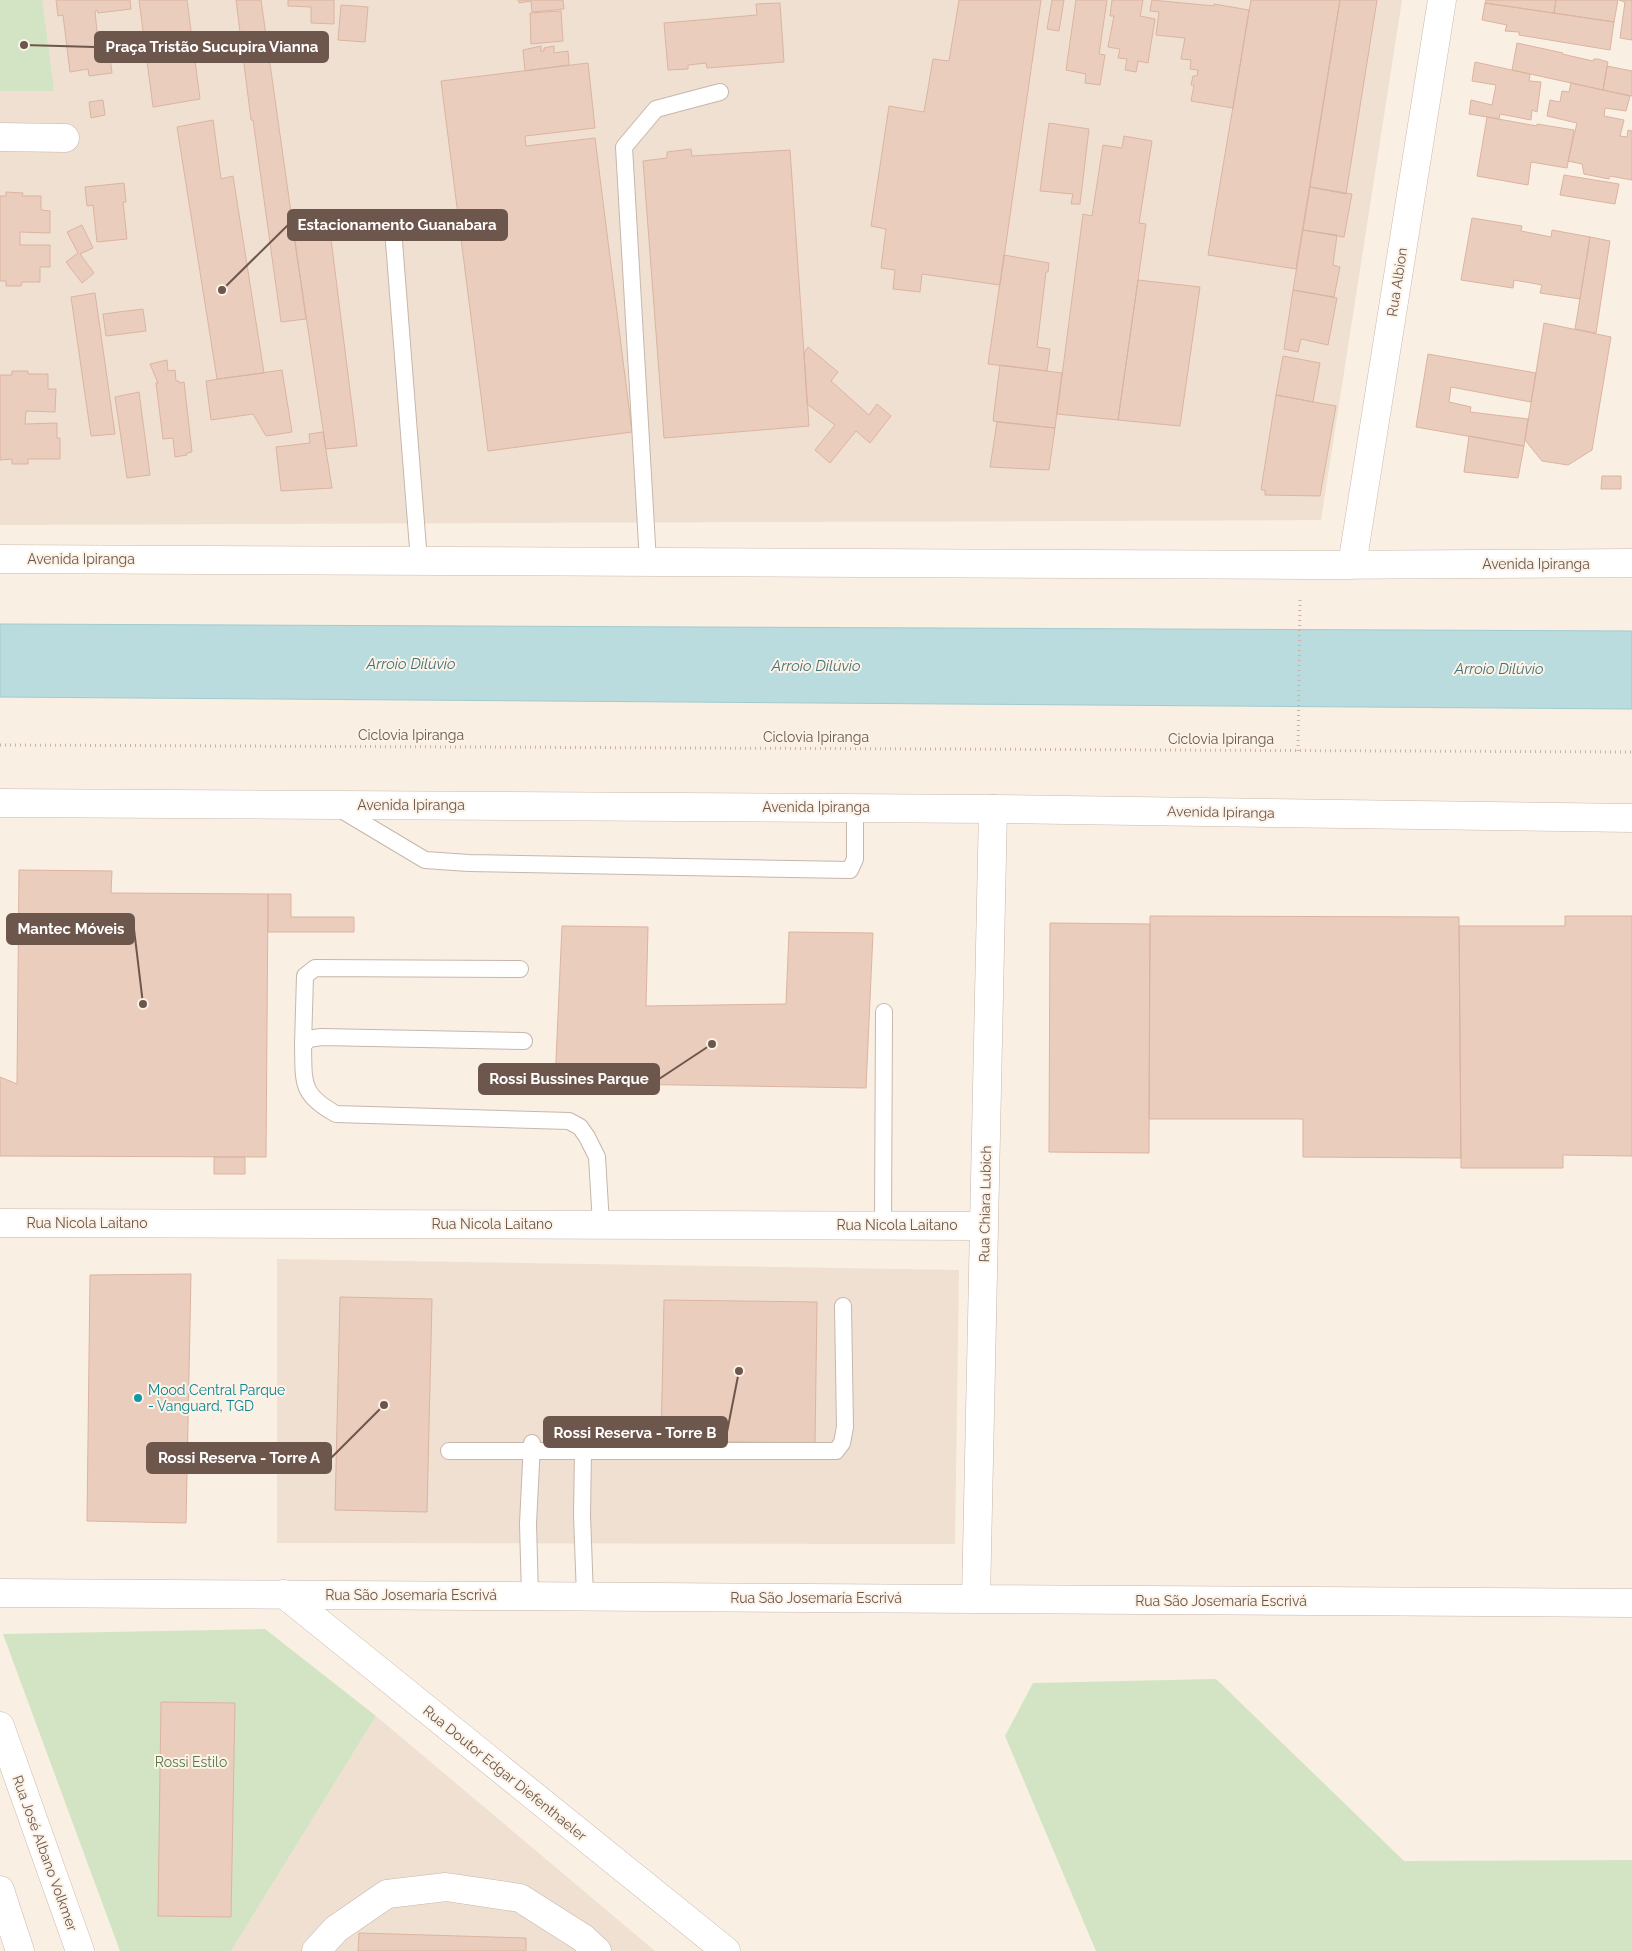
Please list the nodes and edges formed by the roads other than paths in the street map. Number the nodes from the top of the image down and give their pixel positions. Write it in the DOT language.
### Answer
graph roads {
  1 [pos="1442,0"];
  2 [pos="720,92"];
  3 [pos="0,137"];
  4 [pos="65,138"];
  5 [pos="393,229"];
  6 [pos="0,559"];
  7 [pos="419,561"];
  8 [pos="648,562"];
  9 [pos="1632,563"];
  10 [pos="1352,565"];
  11 [pos="0,803"];
  12 [pos="331,805"];
  13 [pos="855,808"];
  14 [pos="993,809"];
  15 [pos="1632,818"];
  16 [pos="520,969"];
  17 [pos="884,1012"];
  18 [pos="524,1041"];
  19 [pos="303,1045"];
  20 [pos="0,1223"];
  21 [pos="601,1224"];
  22 [pos="884,1225"];
  23 [pos="984,1226"];
  24 [pos="843,1306"];
  25 [pos="532,1447"];
  26 [pos="449,1452"];
  27 [pos="583,1452"];
  28 [pos="0,1593"];
  29 [pos="284,1594"];
  30 [pos="530,1596"];
  31 [pos="585,1596"];
  32 [pos="976,1599"];
  33 [pos="1632,1604"];
  34 [pos="0,1726"];
  35 [pos="0,1890"];
  36 [pos="20,1951"];
  37 [pos="80,1951"];
  38 [pos="316,1951"];
  39 [pos="597,1951"];
  40 [pos="726,1951"];
  1 -- 10 [label="street, Rua Albion"];
  2 -- 8 [label="lane"];
  3 -- 4 [label="street"];
  5 -- 7 [label="lane"];
  6 -- 7 [label="street, Avenida Ipiranga"];
  7 -- 8 [label="street, Avenida Ipiranga"];
  8 -- 10 [label="street, Avenida Ipiranga"];
  9 -- 10 [label="street, Avenida Ipiranga"];
  11 -- 12 [label="street, Avenida Ipiranga"];
  12 -- 13 [label="street, Avenida Ipiranga"];
  12 -- 13 [label="lane"];
  13 -- 14 [label="street, Avenida Ipiranga"];
  14 -- 15 [label="street, Avenida Ipiranga"];
  14 -- 23 [label="street, Rua Chiara Lubich"];
  16 -- 19 [label="lane"];
  17 -- 22 [label="lane"];
  18 -- 19 [label="lane"];
  19 -- 21 [label="lane"];
  20 -- 21 [label="street, Rua Nicola Laitano"];
  21 -- 22 [label="street, Rua Nicola Laitano"];
  22 -- 23 [label="street, Rua Nicola Laitano"];
  23 -- 32 [label="street, Rua Chiara Lubich"];
  24 -- 27 [label="lane"];
  25 -- 26 [label="lane"];
  25 -- 27 [label="lane"];
  25 -- 30 [label="lane"];
  27 -- 31 [label="lane"];
  28 -- 29 [label="street, Rua São Josemaría Escrivá"];
  29 -- 30 [label="street, Rua São Josemaría Escrivá"];
  29 -- 40 [label="street, Rua Doutor Edgar Diefenthaeler"];
  30 -- 31 [label="street, Rua São Josemaría Escrivá"];
  31 -- 32 [label="street, Rua São Josemaría Escrivá"];
  32 -- 33 [label="street, Rua São Josemaría Escrivá"];
  34 -- 37 [label="street, Rua José Albano Volkmer"];
  35 -- 36 [label="street"];
  38 -- 39 [label="street"];
}
